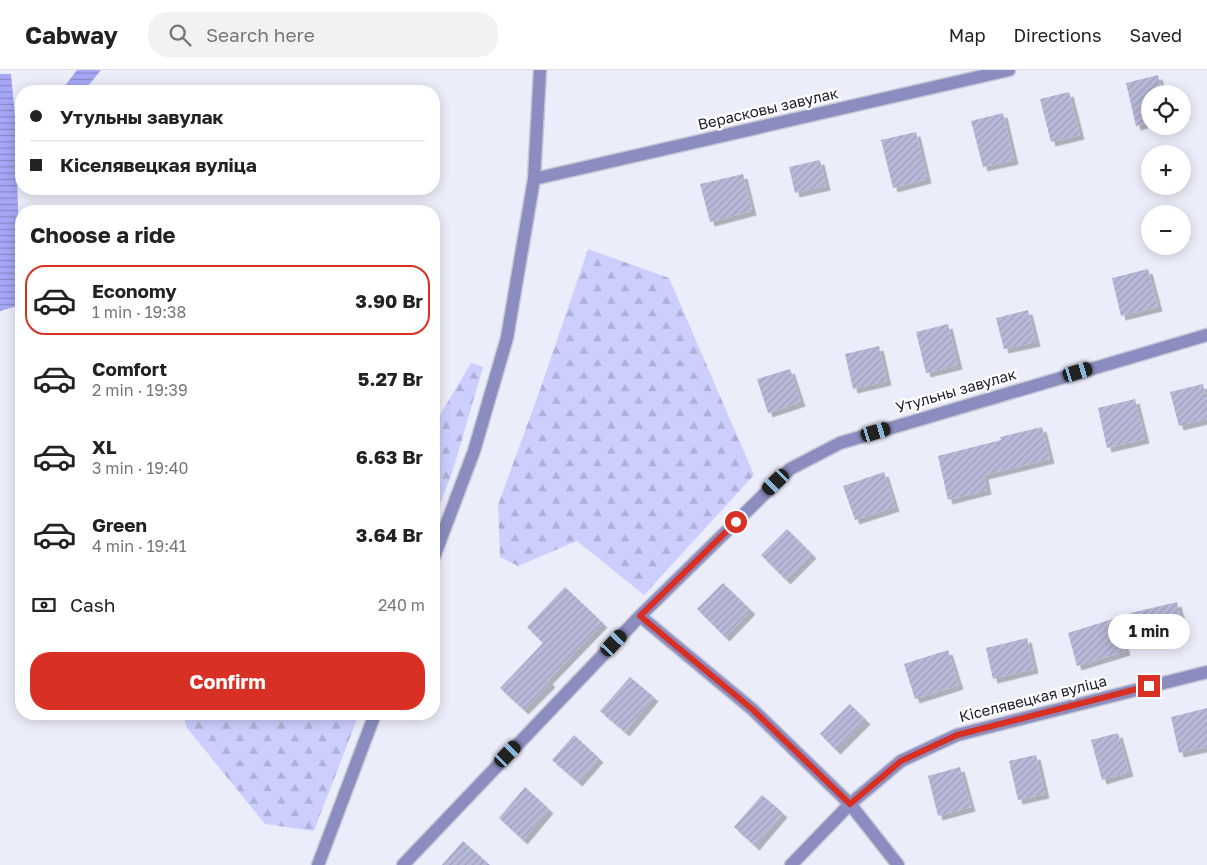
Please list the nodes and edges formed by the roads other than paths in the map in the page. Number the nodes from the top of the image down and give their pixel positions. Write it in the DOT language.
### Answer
graph roads {
  1 [pos="540,70"];
  2 [pos="1009,70"];
  3 [pos="534,179"];
  4 [pos="1207,335"];
  5 [pos="440,541"];
  6 [pos="640,616"];
  7 [pos="1207,672"];
  8 [pos="372,720"];
  9 [pos="850,804"];
  10 [pos="318,865"];
  11 [pos="403,865"];
  12 [pos="791,865"];
  13 [pos="898,865"];
  1 -- 3 [label="street"];
  2 -- 3 [label="street, Верасковы завулак"];
  3 -- 5 [label="street"];
  4 -- 6 [label="street, Утульны завулак"];
  6 -- 9 [label="street"];
  6 -- 11 [label="street, Утульны завулак"];
  7 -- 9 [label="street, Кіселявецкая вуліца"];
  8 -- 10 [label="street"];
  9 -- 12 [label="street, Кіселявецкая вуліца"];
  9 -- 13 [label="street"];
}
